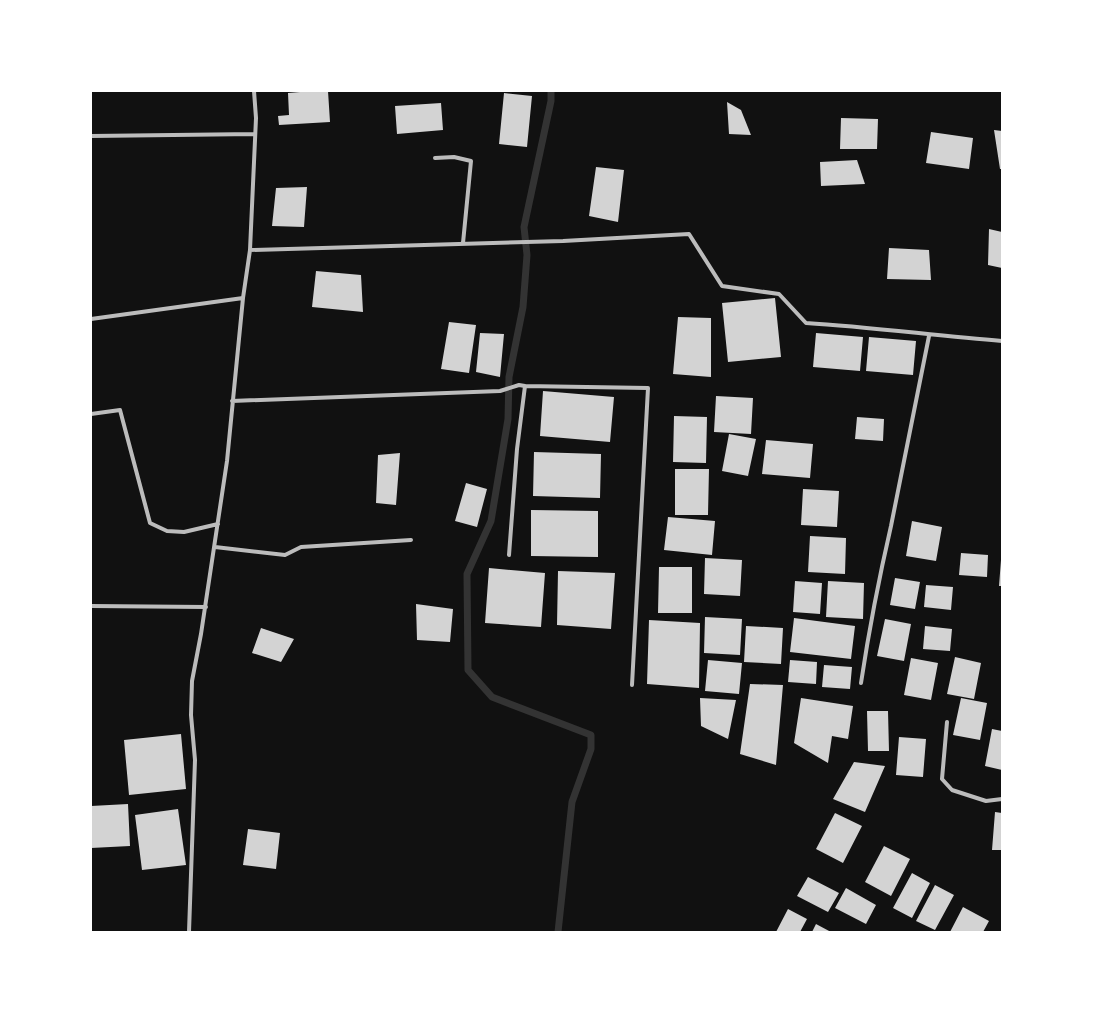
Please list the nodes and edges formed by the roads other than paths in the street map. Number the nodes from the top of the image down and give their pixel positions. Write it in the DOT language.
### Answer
graph roads {
  1 [pos="254,91"];
  2 [pos="256,134"];
  3 [pos="91,136"];
  4 [pos="435,158"];
  5 [pos="464,243"];
  6 [pos="250,250"];
  7 [pos="243,298"];
  8 [pos="91,319"];
  9 [pos="929,336"];
  10 [pos="1002,341"];
  11 [pos="525,386"];
  12 [pos="232,401"];
  13 [pos="91,414"];
  14 [pos="218,524"];
  15 [pos="411,540"];
  16 [pos="215,546"];
  17 [pos="509,555"];
  18 [pos="91,606"];
  19 [pos="206,607"];
  20 [pos="861,684"];
  21 [pos="632,685"];
  22 [pos="947,722"];
  23 [pos="1002,799"];
  24 [pos="189,932"];
  1 -- 2 [label="street"];
  2 -- 3 [label="street"];
  2 -- 6 [label="street"];
  4 -- 5 [label="street"];
  5 -- 6 [label="street"];
  5 -- 9 [label="street"];
  6 -- 7 [label="street"];
  7 -- 8 [label="street"];
  7 -- 12 [label="street"];
  9 -- 10 [label="street"];
  9 -- 20 [label="street"];
  11 -- 12 [label="street"];
  11 -- 17 [label="street"];
  11 -- 21 [label="street"];
  12 -- 14 [label="street"];
  13 -- 14 [label="street"];
  14 -- 16 [label="street"];
  15 -- 16 [label="street"];
  16 -- 19 [label="street"];
  18 -- 19 [label="street"];
  19 -- 24 [label="street"];
  22 -- 23 [label="street"];
}
